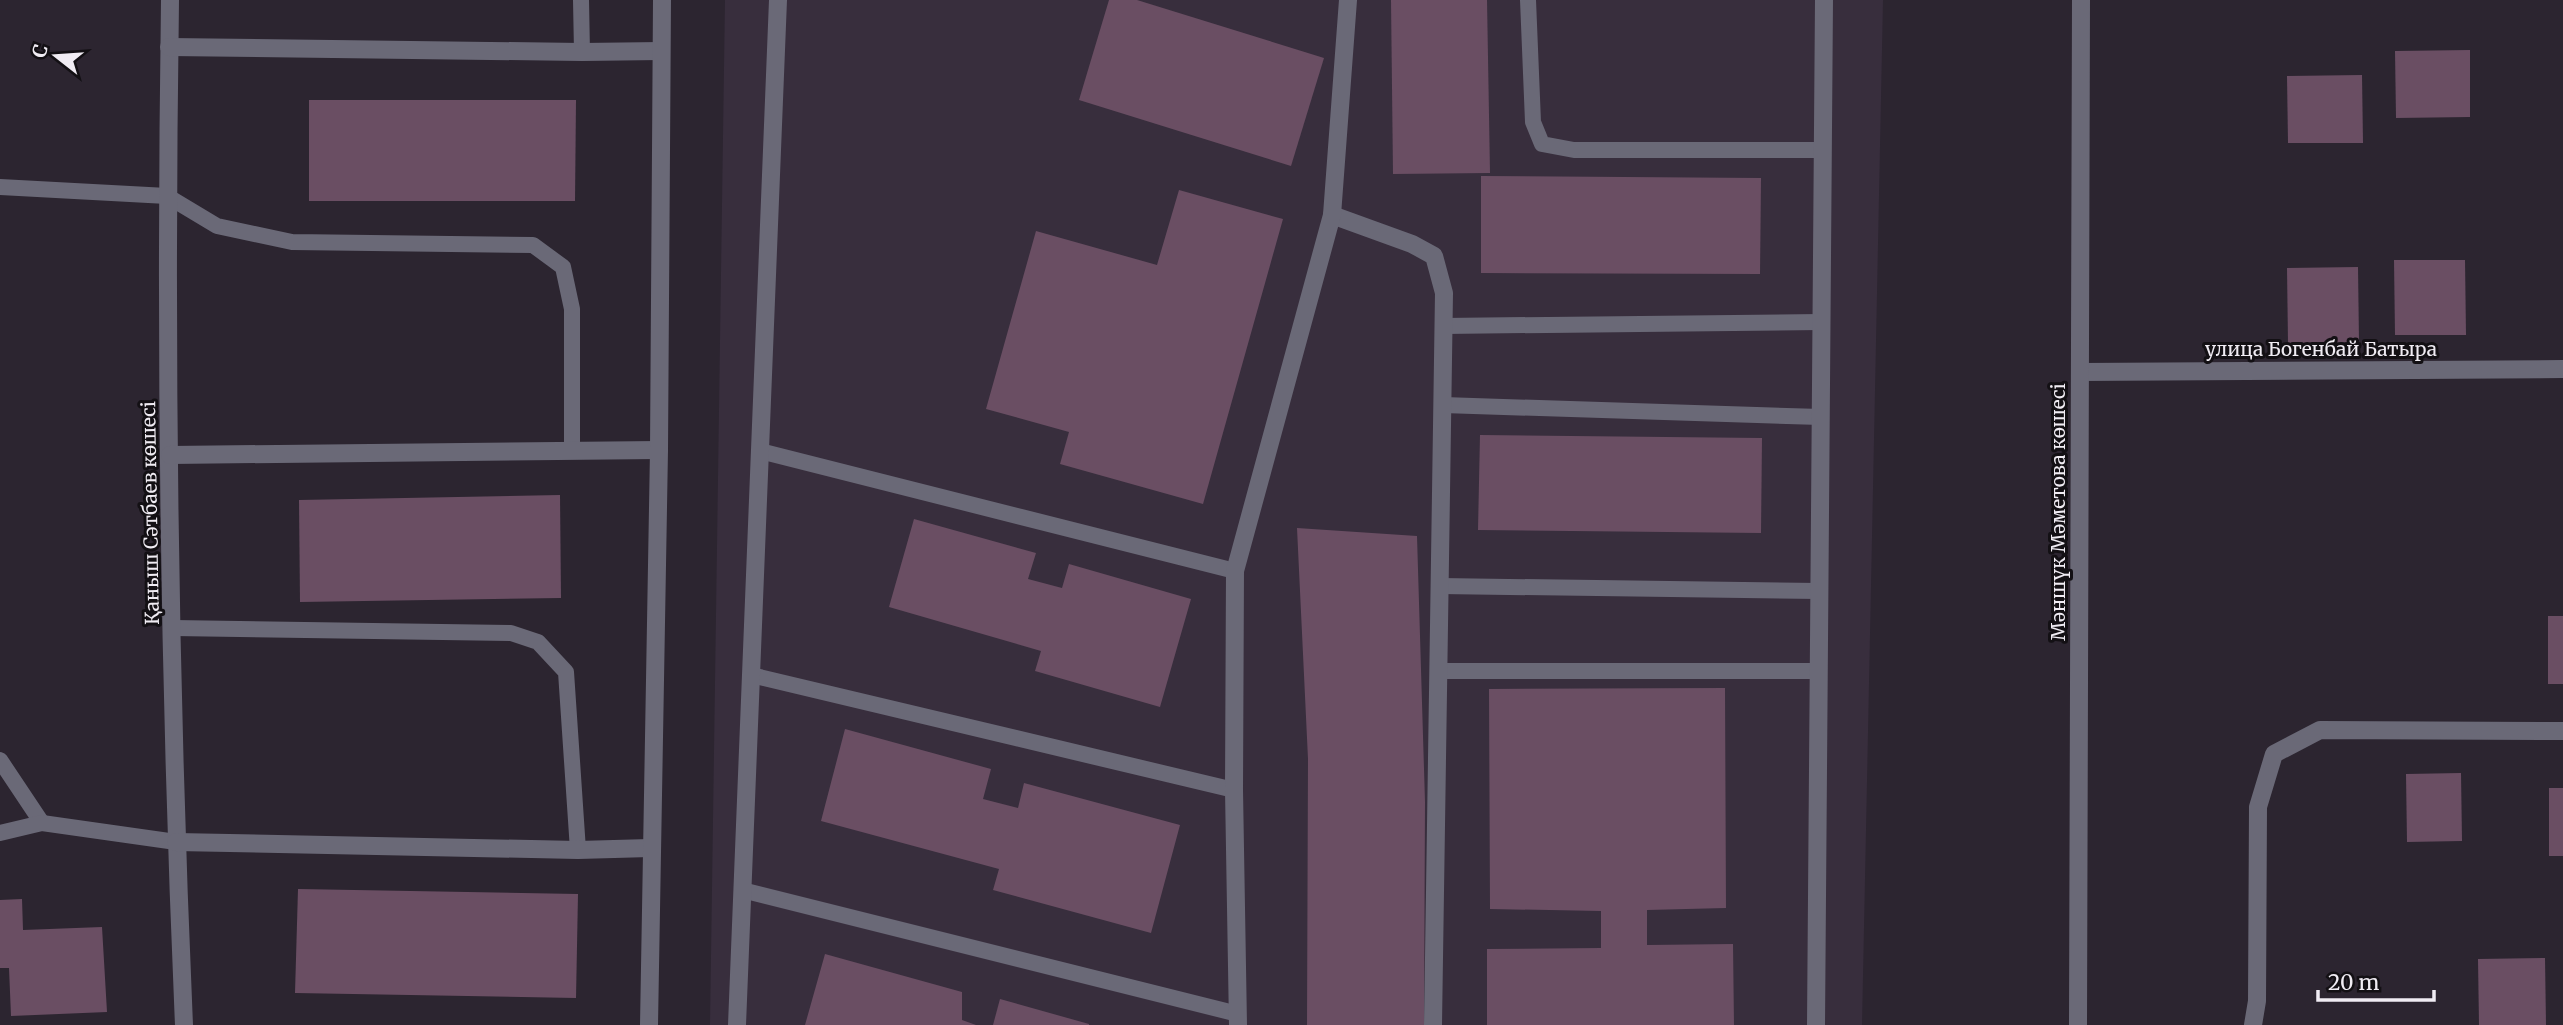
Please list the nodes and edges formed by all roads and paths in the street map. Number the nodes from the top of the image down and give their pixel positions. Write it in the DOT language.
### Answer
graph roads {
  1 [pos="170,0"];
  2 [pos="581,0"];
  3 [pos="662,0"];
  4 [pos="778,0"];
  5 [pos="1348,0"];
  6 [pos="1528,0"];
  7 [pos="1824,0"];
  8 [pos="2081,0"];
  9 [pos="169,47"];
  10 [pos="662,51"];
  11 [pos="582,52"];
  12 [pos="1822,150"];
  13 [pos="0,187"];
  14 [pos="167,196"];
  15 [pos="1332,215"];
  16 [pos="1821,322"];
  17 [pos="1443,326"];
  18 [pos="2563,369"];
  19 [pos="2080,372"];
  20 [pos="1443,405"];
  21 [pos="1821,417"];
  22 [pos="659,450"];
  23 [pos="572,451"];
  24 [pos="760,451"];
  25 [pos="170,454"];
  26 [pos="1234,571"];
  27 [pos="1440,586"];
  28 [pos="1819,591"];
  29 [pos="173,628"];
  30 [pos="1438,671"];
  31 [pos="1818,671"];
  32 [pos="751,675"];
  33 [pos="2563,731"];
  34 [pos="0,760"];
  35 [pos="1234,790"];
  36 [pos="42,823"];
  37 [pos="0,833"];
  38 [pos="176,842"];
  39 [pos="650,848"];
  40 [pos="578,850"];
  41 [pos="742,890"];
  42 [pos="1238,1020"];
  43 [pos="184,1025"];
  44 [pos="649,1025"];
  45 [pos="737,1025"];
  46 [pos="1433,1025"];
  47 [pos="1816,1025"];
  48 [pos="2078,1025"];
  49 [pos="2253,1025"];
  1 -- 9 [label="street, Қаныш Сәтбаев көшесі"];
  2 -- 11 [label="lane"];
  3 -- 10 [label="street"];
  4 -- 24 [label="street"];
  5 -- 15 [label="street"];
  6 -- 12 [label="lane"];
  7 -- 12 [label="street"];
  8 -- 19 [label="street, Мәншүк Мәметова көшесі"];
  9 -- 11 [label="street"];
  9 -- 14 [label="street, Қаныш Сәтбаев көшесі"];
  10 -- 11 [label="street"];
  10 -- 22 [label="street"];
  12 -- 16 [label="street"];
  13 -- 14 [label="lane"];
  14 -- 23 [label="lane"];
  14 -- 25 [label="street, Қаныш Сәтбаев көшесі"];
  15 -- 17 [label="street"];
  15 -- 26 [label="street"];
  16 -- 17 [label="lane"];
  16 -- 21 [label="street"];
  17 -- 20 [label="street"];
  18 -- 19 [label="street, улица Богенбай Батыра"];
  19 -- 48 [label="street, Мәншүк Мәметова көшесі"];
  20 -- 21 [label="lane"];
  20 -- 27 [label="street"];
  21 -- 28 [label="street"];
  22 -- 23 [label="street"];
  22 -- 39 [label="street"];
  23 -- 25 [label="street"];
  24 -- 26 [label="lane"];
  24 -- 32 [label="street"];
  25 -- 29 [label="street, Қаныш Сәтбаев көшесі"];
  26 -- 35 [label="street"];
  27 -- 28 [label="lane"];
  27 -- 30 [label="street"];
  28 -- 31 [label="street"];
  29 -- 38 [label="street, Қаныш Сәтбаев көшесі"];
  29 -- 40 [label="lane"];
  30 -- 31 [label="lane"];
  30 -- 46 [label="street"];
  31 -- 47 [label="street"];
  32 -- 35 [label="lane"];
  32 -- 41 [label="street"];
  33 -- 49 [label="street"];
  34 -- 36 [label="lane"];
  35 -- 42 [label="street"];
  36 -- 37 [label="lane"];
  36 -- 38 [label="lane"];
  38 -- 40 [label="street"];
  38 -- 43 [label="street, Қаныш Сәтбаев көшесі"];
  39 -- 40 [label="street"];
  39 -- 44 [label="street"];
  41 -- 42 [label="lane"];
  41 -- 45 [label="street"];
}
